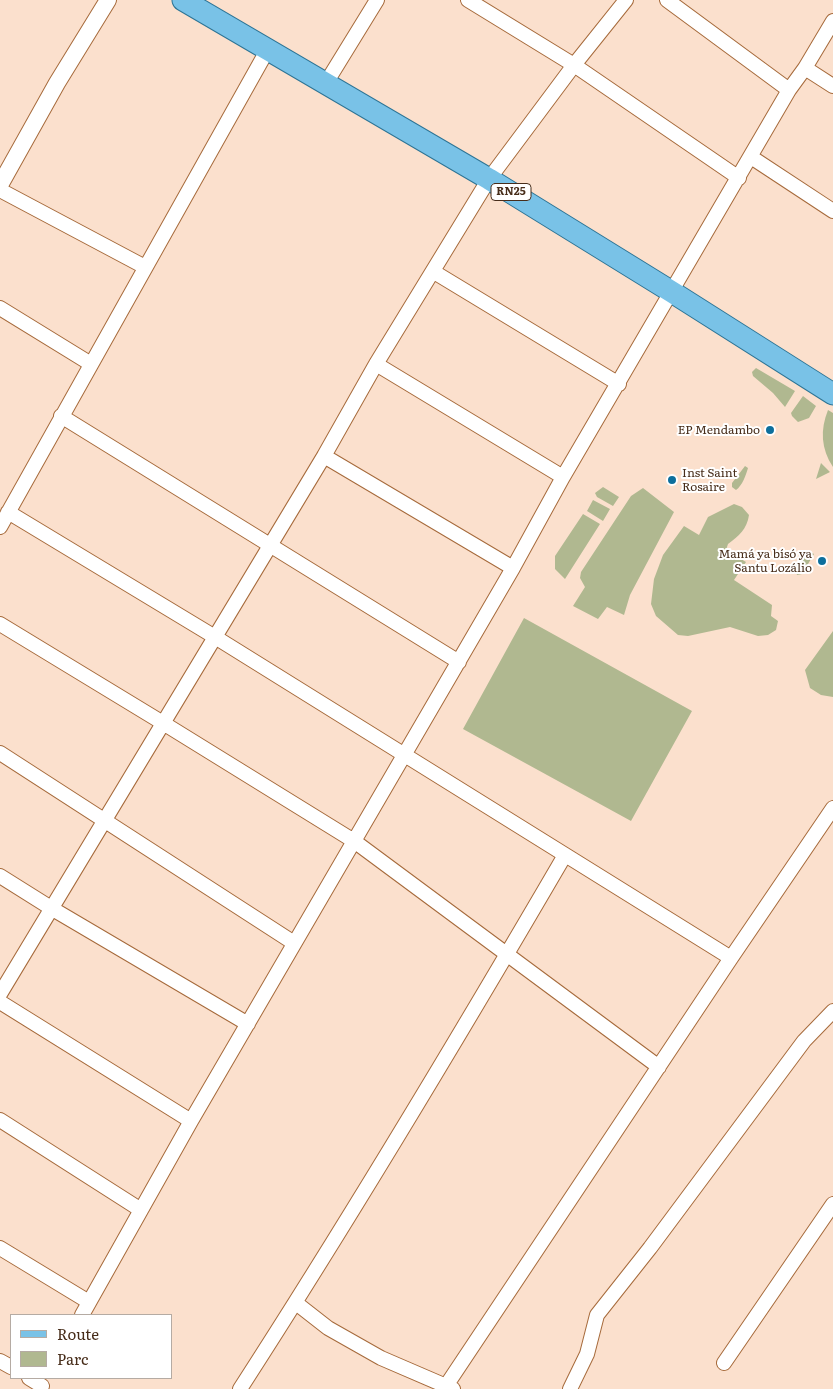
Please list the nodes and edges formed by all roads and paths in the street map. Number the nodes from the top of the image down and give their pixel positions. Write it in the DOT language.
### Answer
graph roads {
  1 [pos="108,0"];
  2 [pos="183,0"];
  3 [pos="377,0"];
  4 [pos="468,0"];
  5 [pos="626,0"];
  6 [pos="666,0"];
  7 [pos="833,21"];
  8 [pos="268,49"];
  9 [pos="574,65"];
  10 [pos="806,68"];
  11 [pos="326,83"];
  12 [pos="833,86"];
  13 [pos="789,90"];
  14 [pos="751,157"];
  15 [pos="739,178"];
  16 [pos="490,179"];
  17 [pos="0,185"];
  18 [pos="0,190"];
  19 [pos="833,211"];
  20 [pos="145,267"];
  21 [pos="434,272"];
  22 [pos="672,292"];
  23 [pos="0,308"];
  24 [pos="91,364"];
  25 [pos="376,364"];
  26 [pos="619,384"];
  27 [pos="833,394"];
  28 [pos="61,416"];
  29 [pos="324,456"];
  30 [pos="564,477"];
  31 [pos="8,512"];
  32 [pos="0,527"];
  33 [pos="269,546"];
  34 [pos="513,568"];
  35 [pos="0,624"];
  36 [pos="215,637"];
  37 [pos="459,662"];
  38 [pos="163,723"];
  39 [pos="0,753"];
  40 [pos="404,755"];
  41 [pos="833,808"];
  42 [pos="105,820"];
  43 [pos="354,841"];
  44 [pos="565,855"];
  45 [pos="0,876"];
  46 [pos="52,908"];
  47 [pos="294,943"];
  48 [pos="507,954"];
  49 [pos="731,958"];
  50 [pos="0,994"];
  51 [pos="0,1002"];
  52 [pos="833,1011"];
  53 [pos="248,1024"];
  54 [pos="659,1067"];
  55 [pos="0,1120"];
  56 [pos="191,1121"];
  57 [pos="833,1204"];
  58 [pos="141,1210"];
  59 [pos="0,1248"];
  60 [pos="90,1302"];
  61 [pos="296,1303"];
  62 [pos="83,1314"];
  63 [pos="724,1363"];
  64 [pos="31,1379"];
  65 [pos="43,1384"];
  66 [pos="448,1388"];
  67 [pos="240,1389"];
  68 [pos="570,1389"];
  1 -- 17 [label="street"];
  2 -- 8 [label="main road, RN25"];
  3 -- 11 [label="street"];
  4 -- 9 [label="street"];
  5 -- 9 [label="street"];
  6 -- 13 [label="street"];
  7 -- 10 [label="street"];
  8 -- 11 [label="main road, RN25"];
  8 -- 20 [label="street"];
  9 -- 15 [label="street"];
  9 -- 16 [label="street"];
  10 -- 12 [label="street"];
  10 -- 13 [label="street"];
  11 -- 16 [label="main road, RN25"];
  13 -- 14 [label="street"];
  14 -- 15 [label="street"];
  14 -- 19 [label="street"];
  15 -- 22 [label="street"];
  16 -- 21 [label="street"];
  16 -- 22 [label="main road, RN25"];
  18 -- 20 [label="street"];
  20 -- 24 [label="street"];
  21 -- 25 [label="street"];
  21 -- 26 [label="street"];
  22 -- 26 [label="street"];
  22 -- 27 [label="main road, RN25"];
  23 -- 24 [label="street"];
  24 -- 28 [label="street"];
  25 -- 29 [label="street"];
  25 -- 30 [label="street"];
  26 -- 30 [label="street"];
  28 -- 31 [label="street"];
  28 -- 33 [label="street"];
  29 -- 33 [label="street"];
  29 -- 34 [label="street"];
  30 -- 34 [label="street"];
  31 -- 32 [label="street"];
  31 -- 36 [label="street"];
  33 -- 36 [label="street"];
  33 -- 37 [label="street"];
  34 -- 37 [label="street"];
  35 -- 38 [label="street"];
  36 -- 38 [label="street"];
  36 -- 40 [label="street"];
  37 -- 40 [label="street"];
  38 -- 42 [label="street"];
  38 -- 43 [label="street"];
  39 -- 42 [label="street"];
  40 -- 43 [label="street"];
  40 -- 44 [label="street"];
  41 -- 49 [label="street"];
  42 -- 46 [label="street"];
  42 -- 47 [label="street"];
  43 -- 47 [label="street"];
  43 -- 48 [label="street"];
  44 -- 48 [label="street"];
  44 -- 49 [label="street"];
  45 -- 46 [label="street"];
  46 -- 50 [label="street"];
  46 -- 53 [label="street"];
  47 -- 53 [label="street"];
  48 -- 54 [label="street"];
  48 -- 61 [label="street"];
  49 -- 54 [label="street"];
  51 -- 56 [label="street"];
  52 -- 68 [label="street"];
  53 -- 56 [label="street"];
  54 -- 66 [label="street"];
  55 -- 58 [label="street"];
  56 -- 58 [label="street"];
  57 -- 63 [label="street"];
  58 -- 60 [label="street"];
  59 -- 60 [label="street"];
  60 -- 62 [label="street"];
  61 -- 66 [label="street"];
  61 -- 67 [label="street"];
  64 -- 65 [label="street"];
}
